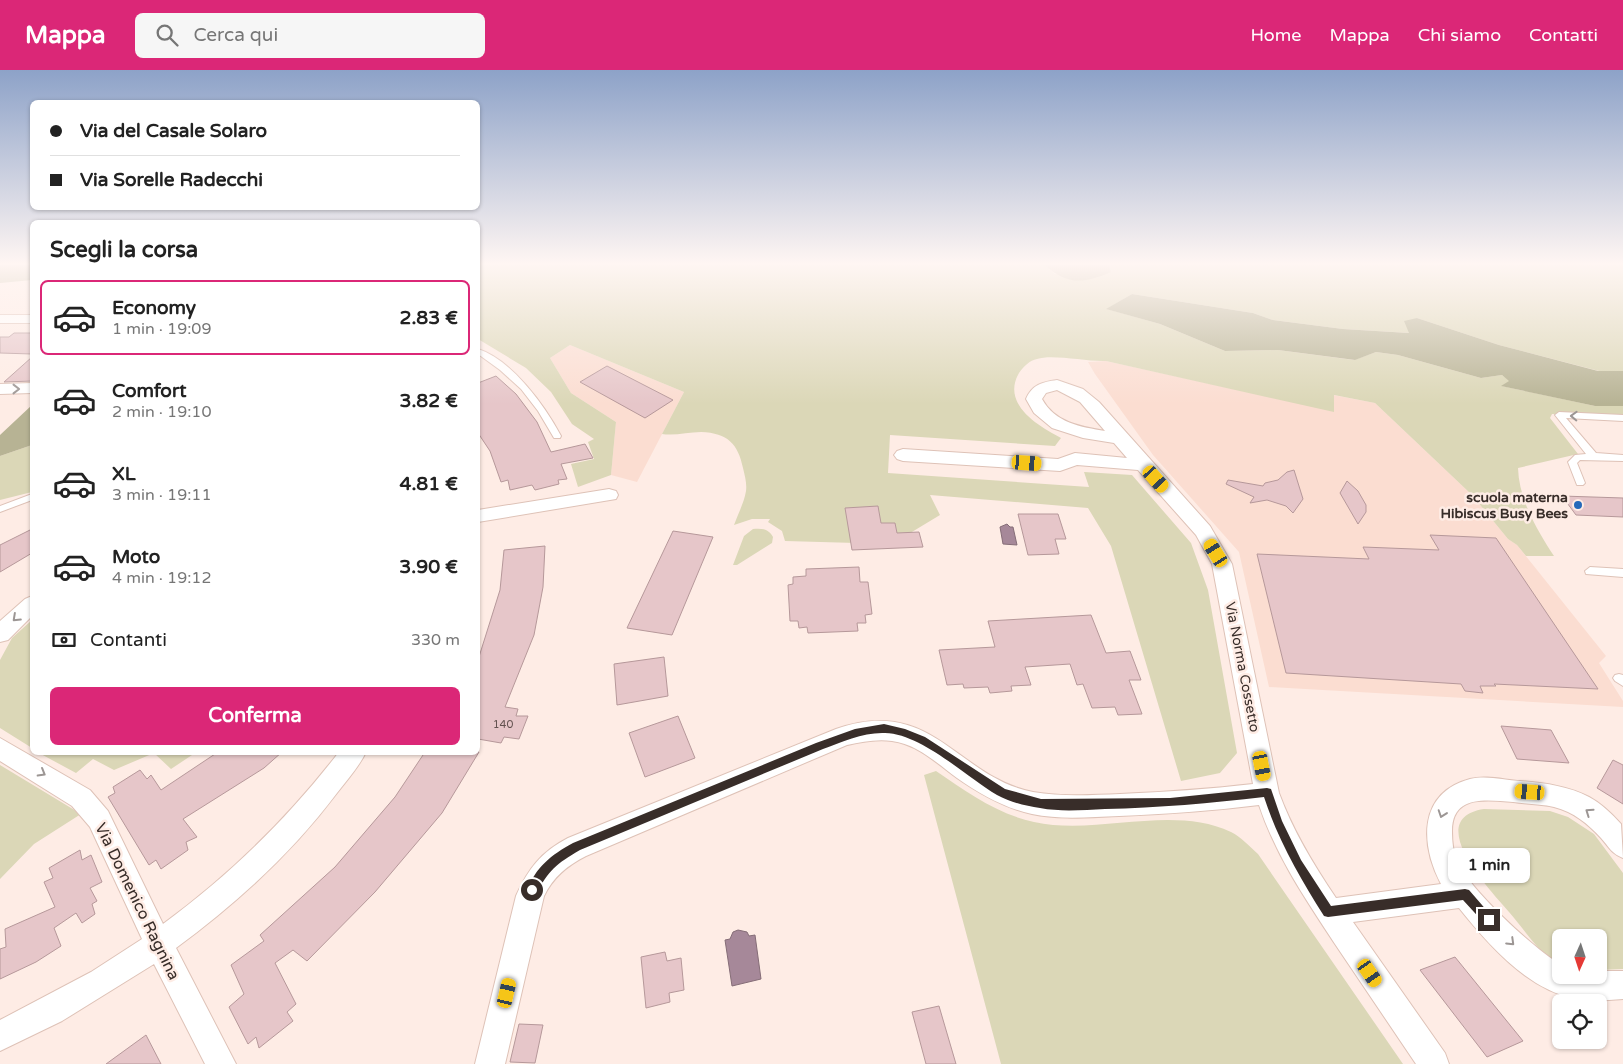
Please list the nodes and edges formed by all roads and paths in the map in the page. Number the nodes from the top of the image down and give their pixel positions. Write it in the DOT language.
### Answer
graph roads {
  1 [pos="0,319"];
  2 [pos="30,319"];
  3 [pos="480,352"];
  4 [pos="30,388"];
  5 [pos="0,389"];
  6 [pos="1623,418"];
  7 [pos="557,436"];
  8 [pos="1120,439"];
  9 [pos="904,455"];
  10 [pos="1593,456"];
  11 [pos="1623,458"];
  12 [pos="1144,465"];
  13 [pos="1580,483"];
  14 [pos="609,495"];
  15 [pos="30,498"];
  16 [pos="0,508"];
  17 [pos="480,516"];
  18 [pos="1590,571"];
  19 [pos="1623,573"];
  20 [pos="30,606"];
  21 [pos="0,634"];
  22 [pos="0,748"];
  23 [pos="352,755"];
  24 [pos="1267,792"];
  25 [pos="1623,846"];
  26 [pos="1465,894"];
  27 [pos="1328,912"];
  28 [pos="159,945"];
  29 [pos="1623,984"];
  30 [pos="0,1036"];
  31 [pos="221,1064"];
  32 [pos="490,1064"];
  33 [pos="1434,1064"];
  1 -- 2 [label="street"];
  3 -- 7 [label="lane"];
  5 -- 4 [label="street, one-way"];
  6 -- 10 [label="lane, one-way"];
  8 -- 8 [label="street, Via Norma Cossetto"];
  8 -- 12 [label="street, Via Norma Cossetto"];
  9 -- 12 [label="street"];
  10 -- 11 [label="lane"];
  10 -- 13 [label="lane"];
  12 -- 24 [label="street, Via Norma Cossetto"];
  14 -- 17 [label="street"];
  15 -- 16 [label="lane"];
  18 -- 19 [label="lane"];
  20 -- 21 [label="street, one-way"];
  22 -- 28 [label="street, Via Domenico Ragnina, one-way"];
  23 -- 28 [label="street"];
  24 -- 27 [label="street, Via Norma Cossetto"];
  24 -- 32 [label="street"];
  25 -- 26 [label="street, one-way"];
  26 -- 27 [label="street"];
  26 -- 29 [label="street, one-way"];
  27 -- 33 [label="street, Via Norma Cossetto"];
  28 -- 30 [label="street"];
  28 -- 31 [label="street, Via Domenico Ragnina"];
}
